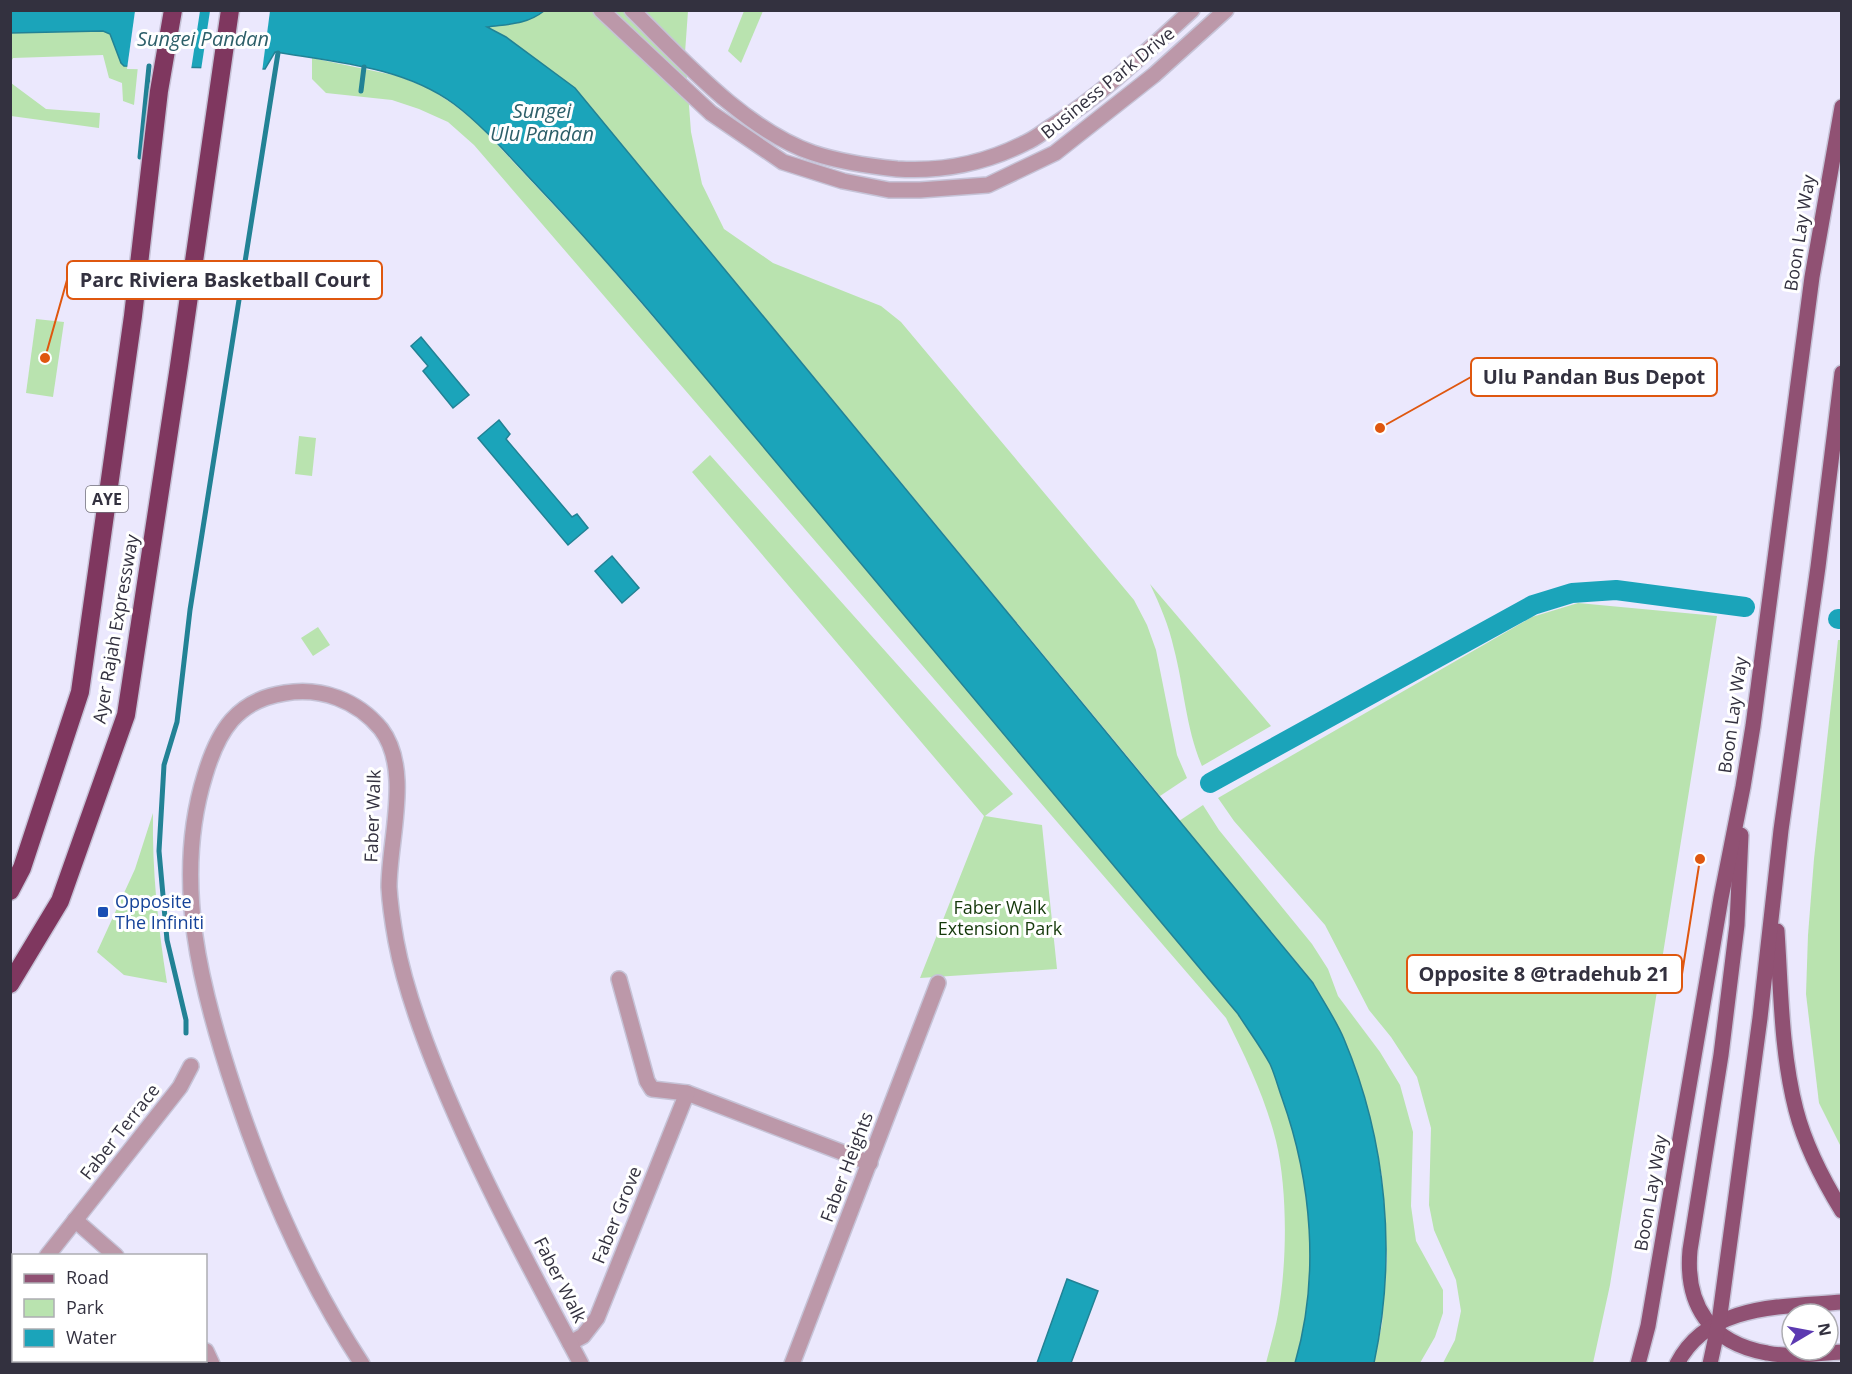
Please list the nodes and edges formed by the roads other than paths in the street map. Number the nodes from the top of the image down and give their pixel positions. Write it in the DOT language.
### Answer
graph roads {
  1 [pos="173,10"];
  2 [pos="230,10"];
  3 [pos="601,10"];
  4 [pos="632,10"];
  5 [pos="1192,10"];
  6 [pos="1226,10"];
  7 [pos="1842,107"];
  8 [pos="1842,373"];
  9 [pos="1743,787"];
  10 [pos="10,891"];
  11 [pos="1774,895"];
  12 [pos="619,979"];
  13 [pos="938,983"];
  14 [pos="10,984"];
  15 [pos="191,1066"];
  16 [pos="687,1093"];
  17 [pos="1815,1160"];
  18 [pos="870,1163"];
  19 [pos="1842,1194"];
  20 [pos="1842,1211"];
  21 [pos="75,1220"];
  22 [pos="49,1254"];
  23 [pos="114,1254"];
  24 [pos="1842,1302"];
  25 [pos="1716,1327"];
  26 [pos="570,1343"];
  27 [pos="1842,1352"];
  28 [pos="362,1364"];
  29 [pos="581,1364"];
  30 [pos="792,1364"];
  31 [pos="1638,1364"];
  32 [pos="1677,1364"];
  33 [pos="1710,1364"];
  1 -- 10 [label="highway, Ayer Rajah Expressway / AYE"];
  2 -- 14 [label="highway, Ayer Rajah Expressway"];
  3 -- 6 [label="street, Business Park Drive"];
  4 -- 5 [label="street, Business Park Drive"];
  7 -- 9 [label="main road, Boon Lay Way"];
  8 -- 11 [label="main road"];
  9 -- 25 [label="main road"];
  9 -- 31 [label="main road, Boon Lay Way"];
  11 -- 17 [label="main road"];
  11 -- 25 [label="main road"];
  12 -- 16 [label="street"];
  13 -- 18 [label="street, Faber Heights"];
  15 -- 21 [label="street, Faber Terrace"];
  16 -- 18 [label="street"];
  16 -- 26 [label="street, Faber Grove"];
  17 -- 19 [label="main road"];
  17 -- 20 [label="main road"];
  18 -- 30 [label="street, Faber Heights"];
  21 -- 22 [label="street, Faber Terrace"];
  21 -- 23 [label="street"];
  24 -- 25 [label="main road"];
  25 -- 27 [label="main road"];
  25 -- 32 [label="main road"];
  25 -- 33 [label="main road"];
  26 -- 28 [label="street, Faber Walk"];
  26 -- 29 [label="street, Faber Walk"];
}
